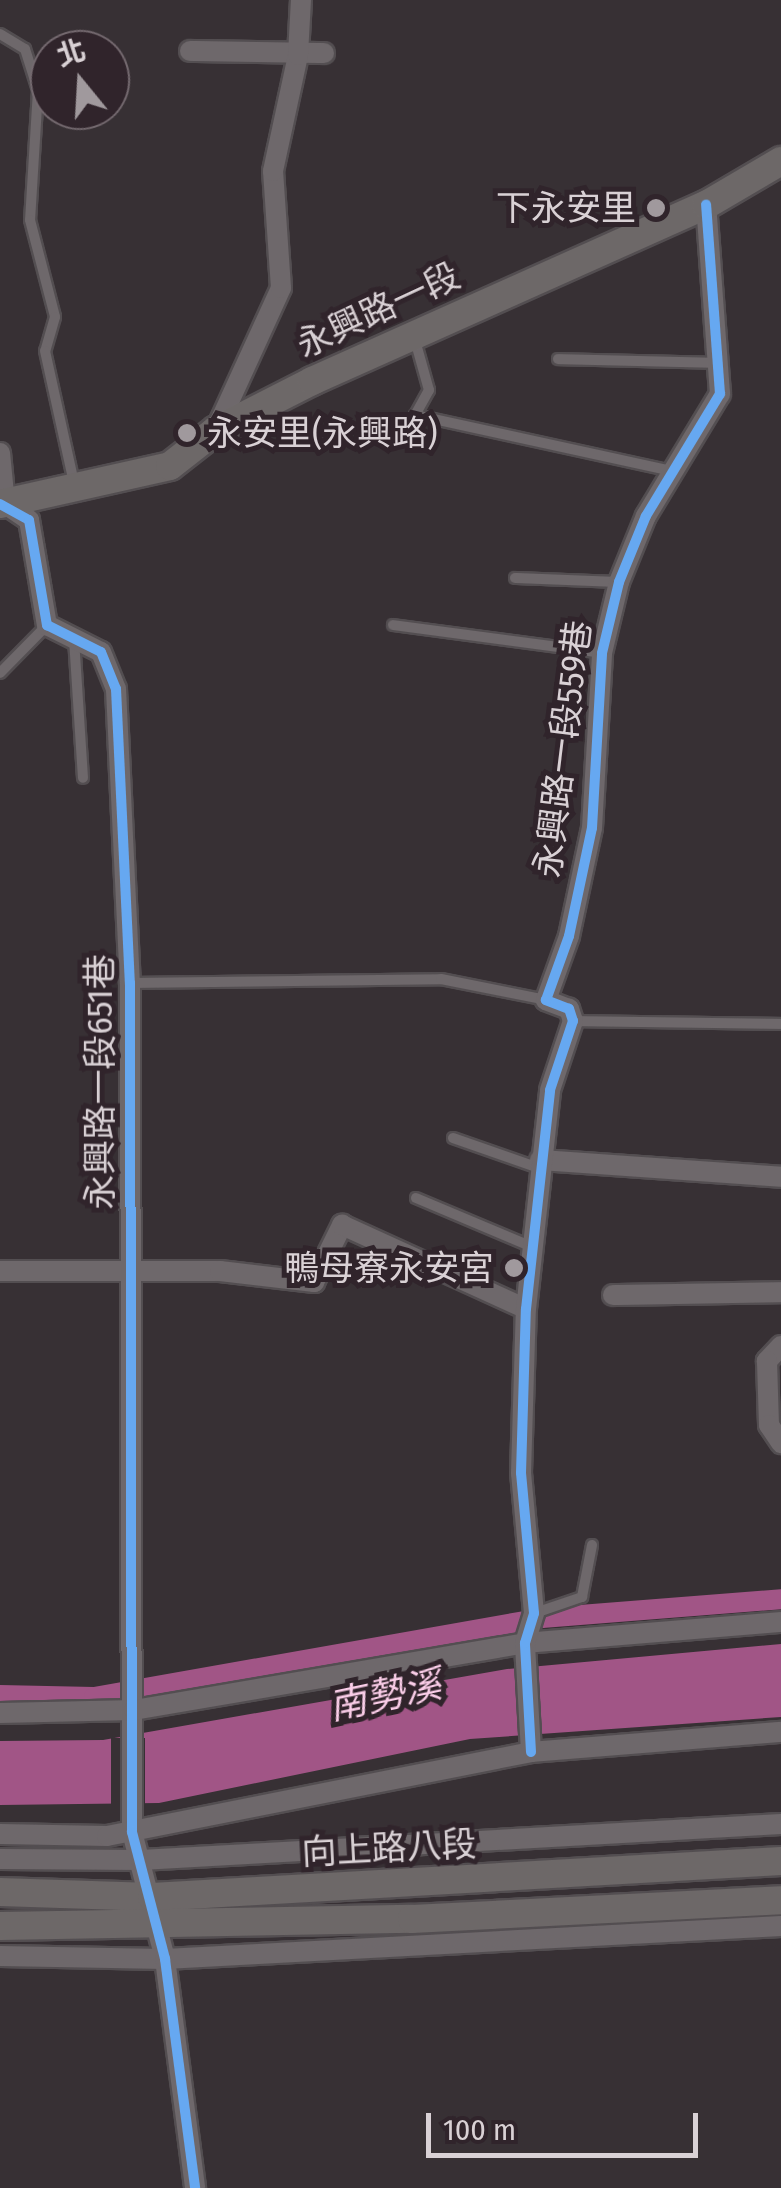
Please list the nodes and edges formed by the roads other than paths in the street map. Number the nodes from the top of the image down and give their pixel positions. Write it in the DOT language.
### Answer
graph roads {
  1 [pos="301,0"];
  2 [pos="0,34"];
  3 [pos="190,50"];
  4 [pos="324,53"];
  5 [pos="298,56"];
  6 [pos="781,161"];
  7 [pos="706,205"];
  8 [pos="412,334"];
  9 [pos="558,359"];
  10 [pos="720,363"];
  11 [pos="216,430"];
  12 [pos="0,454"];
  13 [pos="671,470"];
  14 [pos="75,489"];
  15 [pos="3,504"];
  16 [pos="515,578"];
  17 [pos="618,582"];
  18 [pos="48,625"];
  19 [pos="392,626"];
  20 [pos="74,638"];
  21 [pos="602,654"];
  22 [pos="0,672"];
  23 [pos="83,778"];
  24 [pos="130,983"];
  25 [pos="546,1000"];
  26 [pos="574,1021"];
  27 [pos="781,1024"];
  28 [pos="453,1138"];
  29 [pos="540,1164"];
  30 [pos="781,1177"];
  31 [pos="416,1198"];
  32 [pos="530,1246"];
  33 [pos="126,1268"];
  34 [pos="0,1271"];
  35 [pos="781,1292"];
  36 [pos="613,1294"];
  37 [pos="526,1309"];
  38 [pos="781,1346"];
  39 [pos="781,1442"];
  40 [pos="592,1545"];
  41 [pos="534,1613"];
  42 [pos="781,1622"];
  43 [pos="525,1652"];
  44 [pos="134,1710"];
  45 [pos="0,1713"];
  46 [pos="781,1732"];
  47 [pos="531,1744"];
  48 [pos="781,1824"];
  49 [pos="132,1832"];
  50 [pos="0,1834"];
  51 [pos="0,1858"];
  52 [pos="141,1860"];
  53 [pos="781,1861"];
  54 [pos="0,1892"];
  55 [pos="152,1897"];
  56 [pos="781,1900"];
  57 [pos="0,1926"];
  58 [pos="158,1926"];
  59 [pos="781,1926"];
  60 [pos="0,1956"];
  61 [pos="165,1959"];
  62 [pos="195,2188"];
  1 -- 5 [label="street"];
  2 -- 14 [label="lane"];
  3 -- 5 [label="street"];
  4 -- 5 [label="street"];
  5 -- 11 [label="street"];
  6 -- 7 [label="main road, 永興路一段"];
  7 -- 8 [label="main road, 永興路一段"];
  7 -- 10 [label="street, 永興路一段559巷"];
  8 -- 11 [label="main road, 永興路一段"];
  8 -- 13 [label="lane"];
  9 -- 10 [label="lane"];
  10 -- 13 [label="street, 永興路一段559巷"];
  11 -- 14 [label="main road, 永興路一段"];
  12 -- 15 [label="street"];
  13 -- 17 [label="street, 永興路一段559巷"];
  14 -- 15 [label="main road, 永興路一段"];
  15 -- 18 [label="street"];
  16 -- 17 [label="lane"];
  17 -- 21 [label="street, 永興路一段559巷"];
  18 -- 20 [label="street, 永興路一段651巷"];
  18 -- 22 [label="lane"];
  19 -- 21 [label="lane"];
  20 -- 23 [label="lane"];
  20 -- 24 [label="street, 永興路一段651巷"];
  21 -- 25 [label="street, 永興路一段559巷"];
  24 -- 25 [label="lane"];
  24 -- 33 [label="street, 永興路一段651巷"];
  25 -- 26 [label="street"];
  26 -- 27 [label="lane"];
  26 -- 29 [label="street"];
  28 -- 29 [label="lane"];
  29 -- 30 [label="street"];
  29 -- 32 [label="street"];
  31 -- 32 [label="lane"];
  32 -- 37 [label="street"];
  33 -- 34 [label="street"];
  33 -- 37 [label="street"];
  33 -- 44 [label="street, 永興路一段651巷"];
  35 -- 36 [label="street"];
  37 -- 41 [label="street"];
  38 -- 39 [label="street"];
  40 -- 41 [label="lane"];
  41 -- 43 [label="street"];
  42 -- 43 [label="street"];
  43 -- 44 [label="street"];
  43 -- 47 [label="street"];
  44 -- 45 [label="street"];
  44 -- 49 [label="street, 永興路一段651巷"];
  46 -- 47 [label="street"];
  47 -- 49 [label="street"];
  48 -- 52 [label="street"];
  49 -- 50 [label="street"];
  49 -- 52 [label="street, 永興路一段651巷"];
  51 -- 52 [label="street"];
  52 -- 55 [label="street, 永興路一段651巷"];
  53 -- 55 [label="main road, 向上路八段"];
  54 -- 55 [label="main road, 向上路八段"];
  55 -- 58 [label="street, 永興路一段651巷"];
  56 -- 58 [label="main road, 向上路八段"];
  57 -- 58 [label="main road, 向上路八段"];
  58 -- 61 [label="street, 永興路一段651巷"];
  59 -- 61 [label="street"];
  60 -- 61 [label="street"];
  61 -- 62 [label="street, 永興路一段651巷"];
}
